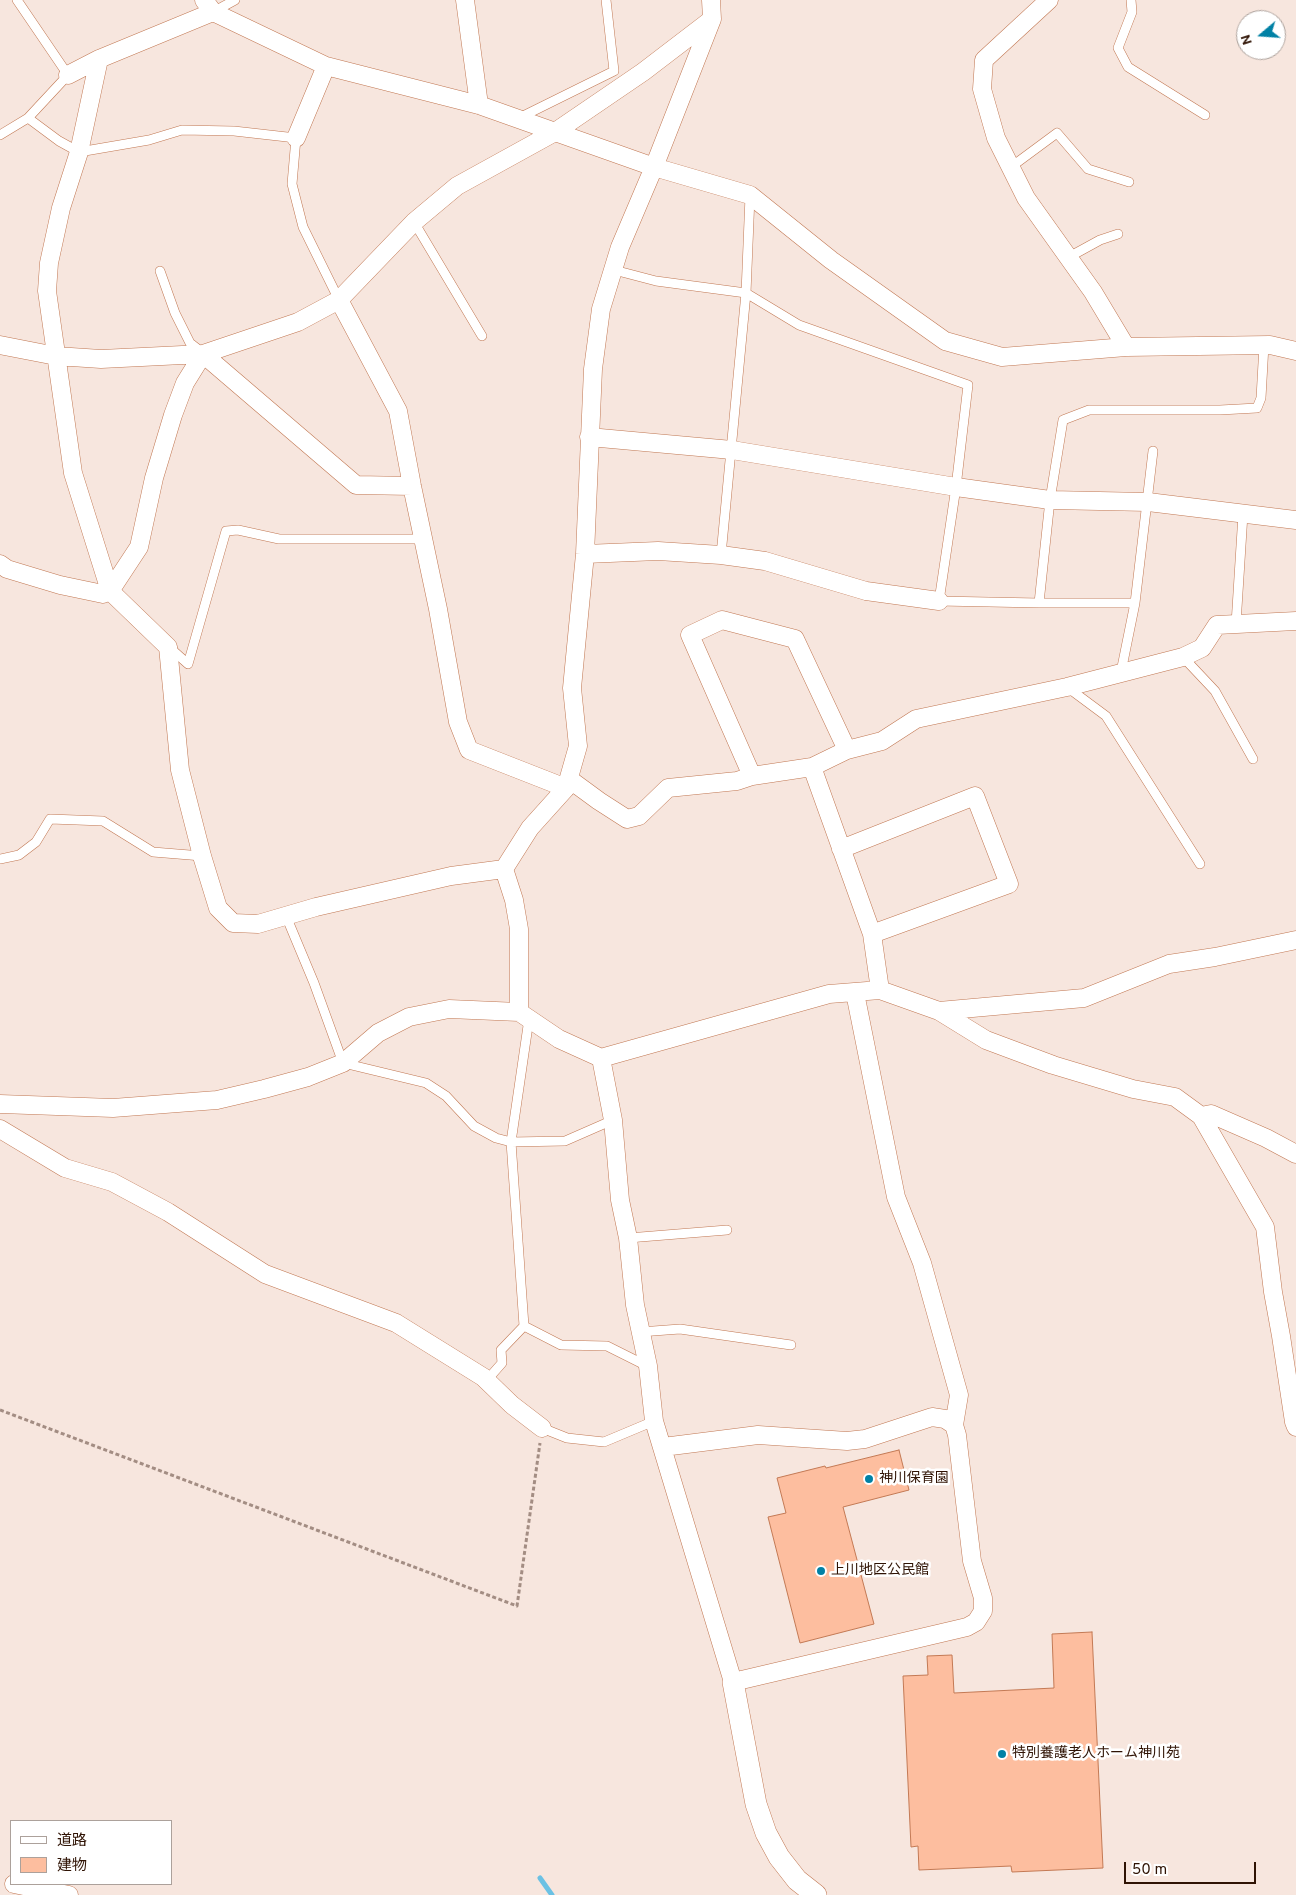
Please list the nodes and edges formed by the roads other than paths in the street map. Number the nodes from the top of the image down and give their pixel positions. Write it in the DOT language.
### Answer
graph roads {
  1 [pos="17,0"];
  2 [pos="234,0"];
  3 [pos="465,0"];
  4 [pos="606,0"];
  5 [pos="711,0"];
  6 [pos="1049,0"];
  7 [pos="1131,0"];
  8 [pos="209,6"];
  9 [pos="712,20"];
  10 [pos="99,59"];
  11 [pos="326,66"];
  12 [pos="68,75"];
  13 [pos="480,105"];
  14 [pos="1205,115"];
  15 [pos="28,118"];
  16 [pos="518,118"];
  17 [pos="555,132"];
  18 [pos="0,135"];
  19 [pos="296,138"];
  20 [pos="79,152"];
  21 [pos="654,167"];
  22 [pos="1011,168"];
  23 [pos="1129,182"];
  24 [pos="750,196"];
  25 [pos="414,222"];
  26 [pos="1118,234"];
  27 [pos="1069,257"];
  28 [pos="614,270"];
  29 [pos="160,272"];
  30 [pos="746,293"];
  31 [pos="339,300"];
  32 [pos="482,336"];
  33 [pos="0,344"];
  34 [pos="1264,345"];
  35 [pos="1126,348"];
  36 [pos="1296,351"];
  37 [pos="203,354"];
  38 [pos="56,356"];
  39 [pos="590,436"];
  40 [pos="732,450"];
  41 [pos="1153,451"];
  42 [pos="412,486"];
  43 [pos="956,487"];
  44 [pos="1050,500"];
  45 [pos="1148,502"];
  46 [pos="1243,514"];
  47 [pos="1296,520"];
  48 [pos="423,539"];
  49 [pos="585,554"];
  50 [pos="721,555"];
  51 [pos="2,568"];
  52 [pos="110,591"];
  53 [pos="939,601"];
  54 [pos="1040,603"];
  55 [pos="1135,603"];
  56 [pos="1296,621"];
  57 [pos="1236,624"];
  58 [pos="168,647"];
  59 [pos="1183,657"];
  60 [pos="1121,672"];
  61 [pos="1067,687"];
  62 [pos="847,750"];
  63 [pos="1253,759"];
  64 [pos="812,767"];
  65 [pos="752,776"];
  66 [pos="567,784"];
  67 [pos="841,849"];
  68 [pos="202,856"];
  69 [pos="0,859"];
  70 [pos="1200,864"];
  71 [pos="504,869"];
  72 [pos="286,916"];
  73 [pos="872,934"];
  74 [pos="1296,940"];
  75 [pos="880,990"];
  76 [pos="855,993"];
  77 [pos="939,1011"];
  78 [pos="524,1015"];
  79 [pos="601,1058"];
  80 [pos="343,1063"];
  81 [pos="0,1104"];
  82 [pos="1201,1116"];
  83 [pos="613,1120"];
  84 [pos="0,1129"];
  85 [pos="511,1142"];
  86 [pos="1296,1154"];
  87 [pos="727,1230"];
  88 [pos="628,1238"];
  89 [pos="524,1326"];
  90 [pos="640,1332"];
  91 [pos="791,1345"];
  92 [pos="648,1366"];
  93 [pos="487,1380"];
  94 [pos="654,1421"];
  95 [pos="954,1425"];
  96 [pos="1296,1427"];
  97 [pos="542,1428"];
  98 [pos="663,1447"];
  99 [pos="733,1682"];
  100 [pos="0,1881"];
  101 [pos="15,1887"];
  102 [pos="69,1895"];
  103 [pos="816,1895"];
  1 -- 12 [label="lane"];
  2 -- 8 [label="lane"];
  3 -- 13 [label="street"];
  4 -- 16 [label="lane"];
  5 -- 9 [label="street"];
  6 -- 22 [label="street"];
  7 -- 14 [label="lane"];
  8 -- 10 [label="street"];
  8 -- 11 [label="street"];
  9 -- 17 [label="street"];
  9 -- 21 [label="street"];
  10 -- 12 [label="street"];
  10 -- 20 [label="street"];
  11 -- 13 [label="street"];
  11 -- 19 [label="street"];
  12 -- 15 [label="lane"];
  13 -- 16 [label="street"];
  15 -- 18 [label="lane"];
  15 -- 20 [label="lane"];
  16 -- 17 [label="street"];
  17 -- 21 [label="street"];
  17 -- 25 [label="street"];
  19 -- 20 [label="lane"];
  19 -- 31 [label="lane"];
  20 -- 38 [label="street"];
  21 -- 24 [label="street"];
  21 -- 28 [label="street"];
  22 -- 23 [label="lane"];
  22 -- 27 [label="street"];
  24 -- 30 [label="lane"];
  24 -- 35 [label="street"];
  25 -- 31 [label="street"];
  25 -- 32 [label="lane"];
  26 -- 27 [label="lane"];
  27 -- 35 [label="street"];
  28 -- 30 [label="lane"];
  28 -- 39 [label="street"];
  29 -- 37 [label="lane"];
  30 -- 40 [label="lane"];
  30 -- 43 [label="lane"];
  31 -- 37 [label="street"];
  31 -- 42 [label="street"];
  33 -- 38 [label="street"];
  34 -- 35 [label="street"];
  34 -- 36 [label="street"];
  34 -- 44 [label="lane"];
  37 -- 38 [label="street"];
  37 -- 42 [label="street"];
  37 -- 52 [label="street"];
  38 -- 52 [label="street"];
  39 -- 40 [label="street"];
  39 -- 49 [label="street"];
  40 -- 43 [label="street"];
  40 -- 50 [label="lane"];
  41 -- 45 [label="lane"];
  42 -- 48 [label="street"];
  43 -- 44 [label="street"];
  43 -- 53 [label="lane"];
  44 -- 45 [label="street"];
  44 -- 54 [label="lane"];
  45 -- 46 [label="street"];
  45 -- 55 [label="lane"];
  46 -- 47 [label="street"];
  46 -- 57 [label="lane"];
  48 -- 58 [label="lane"];
  48 -- 66 [label="street"];
  49 -- 50 [label="street"];
  49 -- 66 [label="street"];
  50 -- 53 [label="street"];
  51 -- 52 [label="street"];
  52 -- 58 [label="street"];
  53 -- 54 [label="lane"];
  54 -- 55 [label="lane"];
  55 -- 60 [label="lane"];
  56 -- 57 [label="street"];
  57 -- 59 [label="street"];
  58 -- 68 [label="street"];
  59 -- 60 [label="street"];
  59 -- 63 [label="lane"];
  60 -- 61 [label="street"];
  61 -- 62 [label="street"];
  61 -- 70 [label="lane"];
  62 -- 64 [label="street"];
  62 -- 65 [label="street"];
  64 -- 65 [label="street"];
  64 -- 67 [label="street"];
  65 -- 66 [label="street"];
  66 -- 71 [label="street"];
  67 -- 73 [label="street"];
  67 -- 73 [label="street"];
  68 -- 69 [label="lane"];
  68 -- 72 [label="street"];
  71 -- 72 [label="street"];
  71 -- 78 [label="street"];
  72 -- 80 [label="lane"];
  73 -- 75 [label="street"];
  74 -- 77 [label="street"];
  75 -- 76 [label="street"];
  75 -- 77 [label="street"];
  76 -- 79 [label="street"];
  76 -- 95 [label="street"];
  77 -- 82 [label="street"];
  78 -- 79 [label="street"];
  78 -- 80 [label="street"];
  78 -- 85 [label="lane"];
  79 -- 83 [label="street"];
  80 -- 81 [label="street"];
  80 -- 85 [label="lane"];
  82 -- 86 [label="street"];
  82 -- 96 [label="street"];
  83 -- 85 [label="lane"];
  83 -- 88 [label="street"];
  84 -- 93 [label="street"];
  85 -- 89 [label="lane"];
  87 -- 88 [label="lane"];
  88 -- 90 [label="street"];
  89 -- 92 [label="lane"];
  89 -- 93 [label="lane"];
  90 -- 91 [label="lane"];
  90 -- 92 [label="street"];
  92 -- 94 [label="street"];
  93 -- 97 [label="street"];
  94 -- 97 [label="lane"];
  94 -- 98 [label="street"];
  95 -- 98 [label="street"];
  95 -- 99 [label="street"];
  98 -- 99 [label="street"];
  99 -- 103 [label="street"];
  100 -- 101 [label="street"];
  101 -- 102 [label="street"];
}
